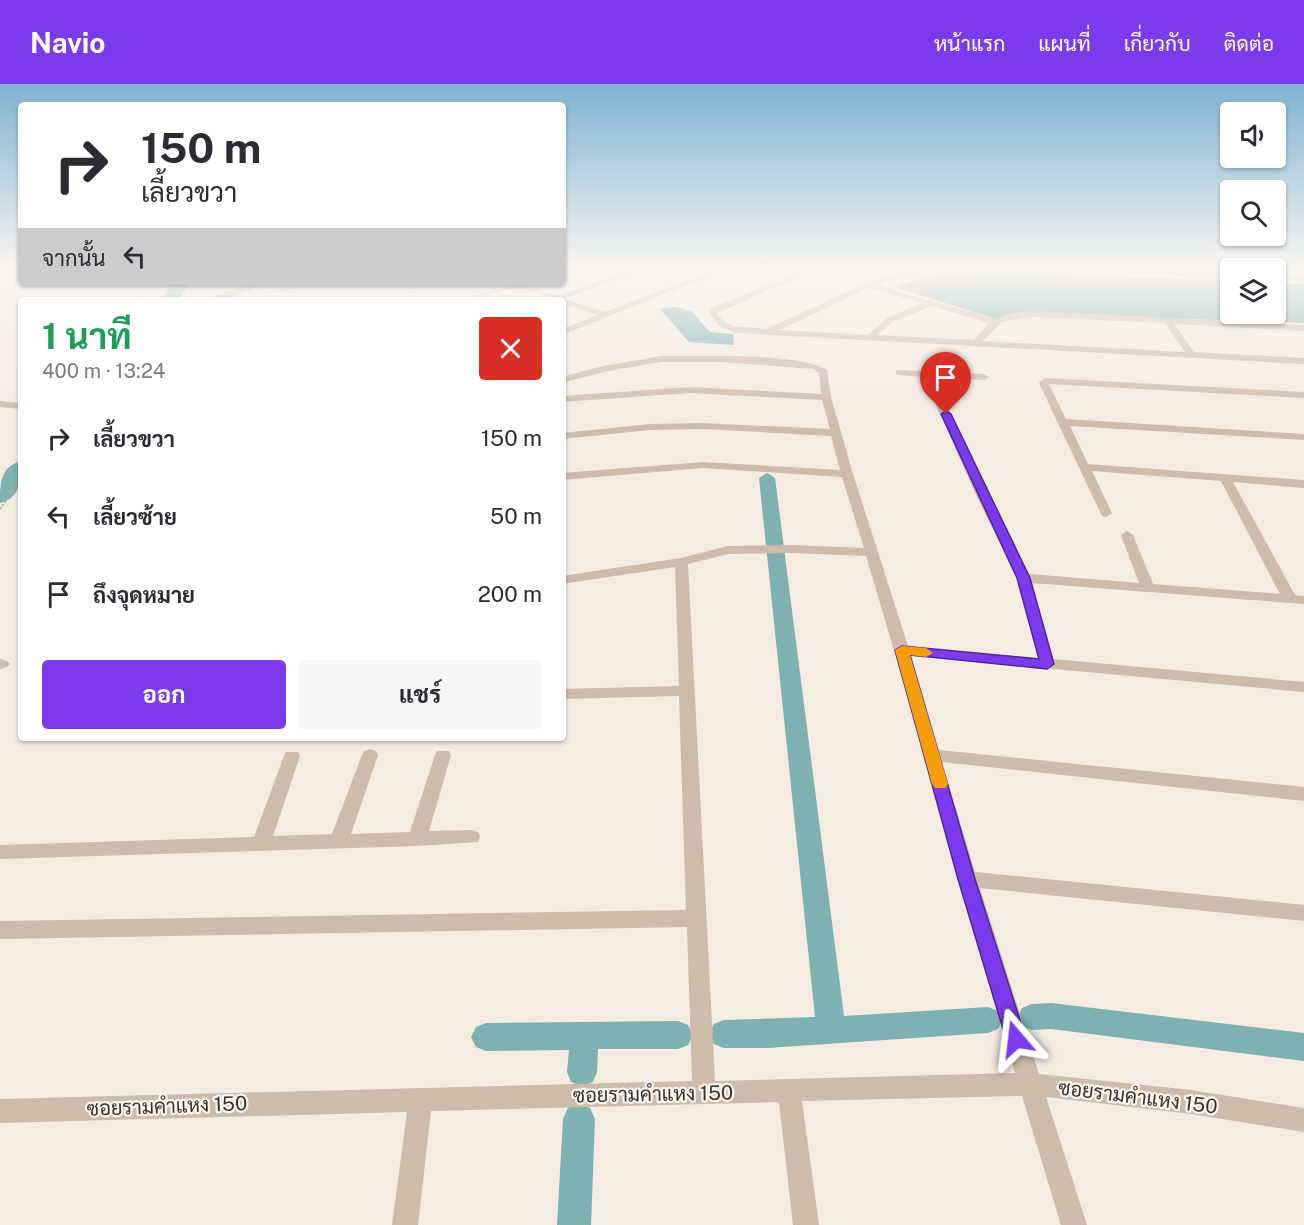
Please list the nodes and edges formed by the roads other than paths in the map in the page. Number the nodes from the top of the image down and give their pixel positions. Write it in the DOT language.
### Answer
graph roads {
  1 [pos="592,320"];
  2 [pos="719,320"];
  3 [pos="794,320"];
  4 [pos="891,320"];
  5 [pos="988,320"];
  6 [pos="999,320"];
  7 [pos="1138,320"];
  8 [pos="994,322"];
  9 [pos="1168,322"];
  10 [pos="1304,328"];
  11 [pos="566,330"];
  12 [pos="769,332"];
  13 [pos="871,337"];
  14 [pos="977,343"];
  15 [pos="1191,354"];
  16 [pos="1304,361"];
  17 [pos="898,372"];
  18 [pos="928,374"];
  19 [pos="984,377"];
  20 [pos="566,379"];
  21 [pos="1304,395"];
  22 [pos="826,397"];
  23 [pos="566,399"];
  24 [pos="2,405"];
  25 [pos="18,406"];
  26 [pos="1062,422"];
  27 [pos="836,433"];
  28 [pos="566,436"];
  29 [pos="1304,437"];
  30 [pos="1083,467"];
  31 [pos="847,474"];
  32 [pos="566,477"];
  33 [pos="1225,478"];
  34 [pos="1304,484"];
  35 [pos="1106,513"];
  36 [pos="1127,535"];
  37 [pos="870,552"];
  38 [pos="681,562"];
  39 [pos="1024,578"];
  40 [pos="566,579"];
  41 [pos="1148,588"];
  42 [pos="1297,600"];
  43 [pos="902,650"];
  44 [pos="1047,664"];
  45 [pos="1304,687"];
  46 [pos="686,691"];
  47 [pos="566,694"];
  48 [pos="370,755"];
  49 [pos="443,755"];
  50 [pos="932,755"];
  51 [pos="292,756"];
  52 [pos="1304,794"];
  53 [pos="471,837"];
  54 [pos="417,839"];
  55 [pos="339,842"];
  56 [pos="261,844"];
  57 [pos="0,852"];
  58 [pos="967,879"];
  59 [pos="1304,913"];
  60 [pos="695,918"];
  61 [pos="0,930"];
  62 [pos="1030,1084"];
  63 [pos="789,1090"];
  64 [pos="704,1093"];
  65 [pos="421,1099"];
  66 [pos="0,1111"];
  67 [pos="1302,1124"];
  68 [pos="405,1225"];
  69 [pos="806,1225"];
  70 [pos="1074,1225"];
  1 -- 11 [label="street"];
  2 -- 12 [label="street"];
  3 -- 12 [label="street"];
  4 -- 13 [label="street"];
  5 -- 8 [label="street"];
  6 -- 8 [label="street"];
  7 -- 9 [label="street"];
  8 -- 14 [label="street"];
  9 -- 10 [label="street"];
  9 -- 15 [label="street"];
  12 -- 13 [label="street"];
  13 -- 14 [label="street"];
  14 -- 15 [label="street"];
  15 -- 16 [label="street"];
  17 -- 18 [label="street"];
  18 -- 19 [label="street"];
  18 -- 39 [label="street"];
  20 -- 22 [label="street"];
  21 -- 26 [label="street"];
  22 -- 23 [label="street"];
  22 -- 27 [label="street"];
  24 -- 25 [label="street"];
  26 -- 29 [label="street"];
  26 -- 30 [label="street"];
  27 -- 28 [label="street"];
  27 -- 31 [label="street"];
  30 -- 33 [label="street"];
  30 -- 35 [label="street"];
  31 -- 32 [label="street"];
  31 -- 37 [label="street"];
  33 -- 34 [label="street"];
  33 -- 42 [label="street"];
  36 -- 41 [label="street"];
  37 -- 38 [label="street"];
  37 -- 43 [label="street"];
  38 -- 40 [label="street"];
  38 -- 46 [label="street"];
  39 -- 41 [label="street"];
  39 -- 44 [label="street"];
  41 -- 42 [label="street"];
  43 -- 44 [label="street"];
  43 -- 50 [label="street"];
  44 -- 45 [label="street"];
  46 -- 47 [label="street"];
  46 -- 60 [label="street"];
  48 -- 55 [label="street"];
  49 -- 54 [label="street"];
  50 -- 52 [label="street"];
  50 -- 58 [label="street"];
  51 -- 56 [label="street"];
  53 -- 54 [label="street"];
  54 -- 55 [label="street"];
  55 -- 56 [label="street"];
  56 -- 57 [label="street"];
  58 -- 59 [label="street"];
  58 -- 62 [label="street"];
  60 -- 61 [label="street"];
  60 -- 64 [label="street"];
  62 -- 63 [label="street, ซอยรามคำแหง 150"];
  62 -- 67 [label="street, ซอยรามคำแหง 150"];
  62 -- 70 [label="street"];
  63 -- 64 [label="street, ซอยรามคำแหง 150"];
  63 -- 69 [label="street"];
  64 -- 65 [label="street, ซอยรามคำแหง 150"];
  65 -- 66 [label="street, ซอยรามคำแหง 150"];
  65 -- 68 [label="street"];
}
